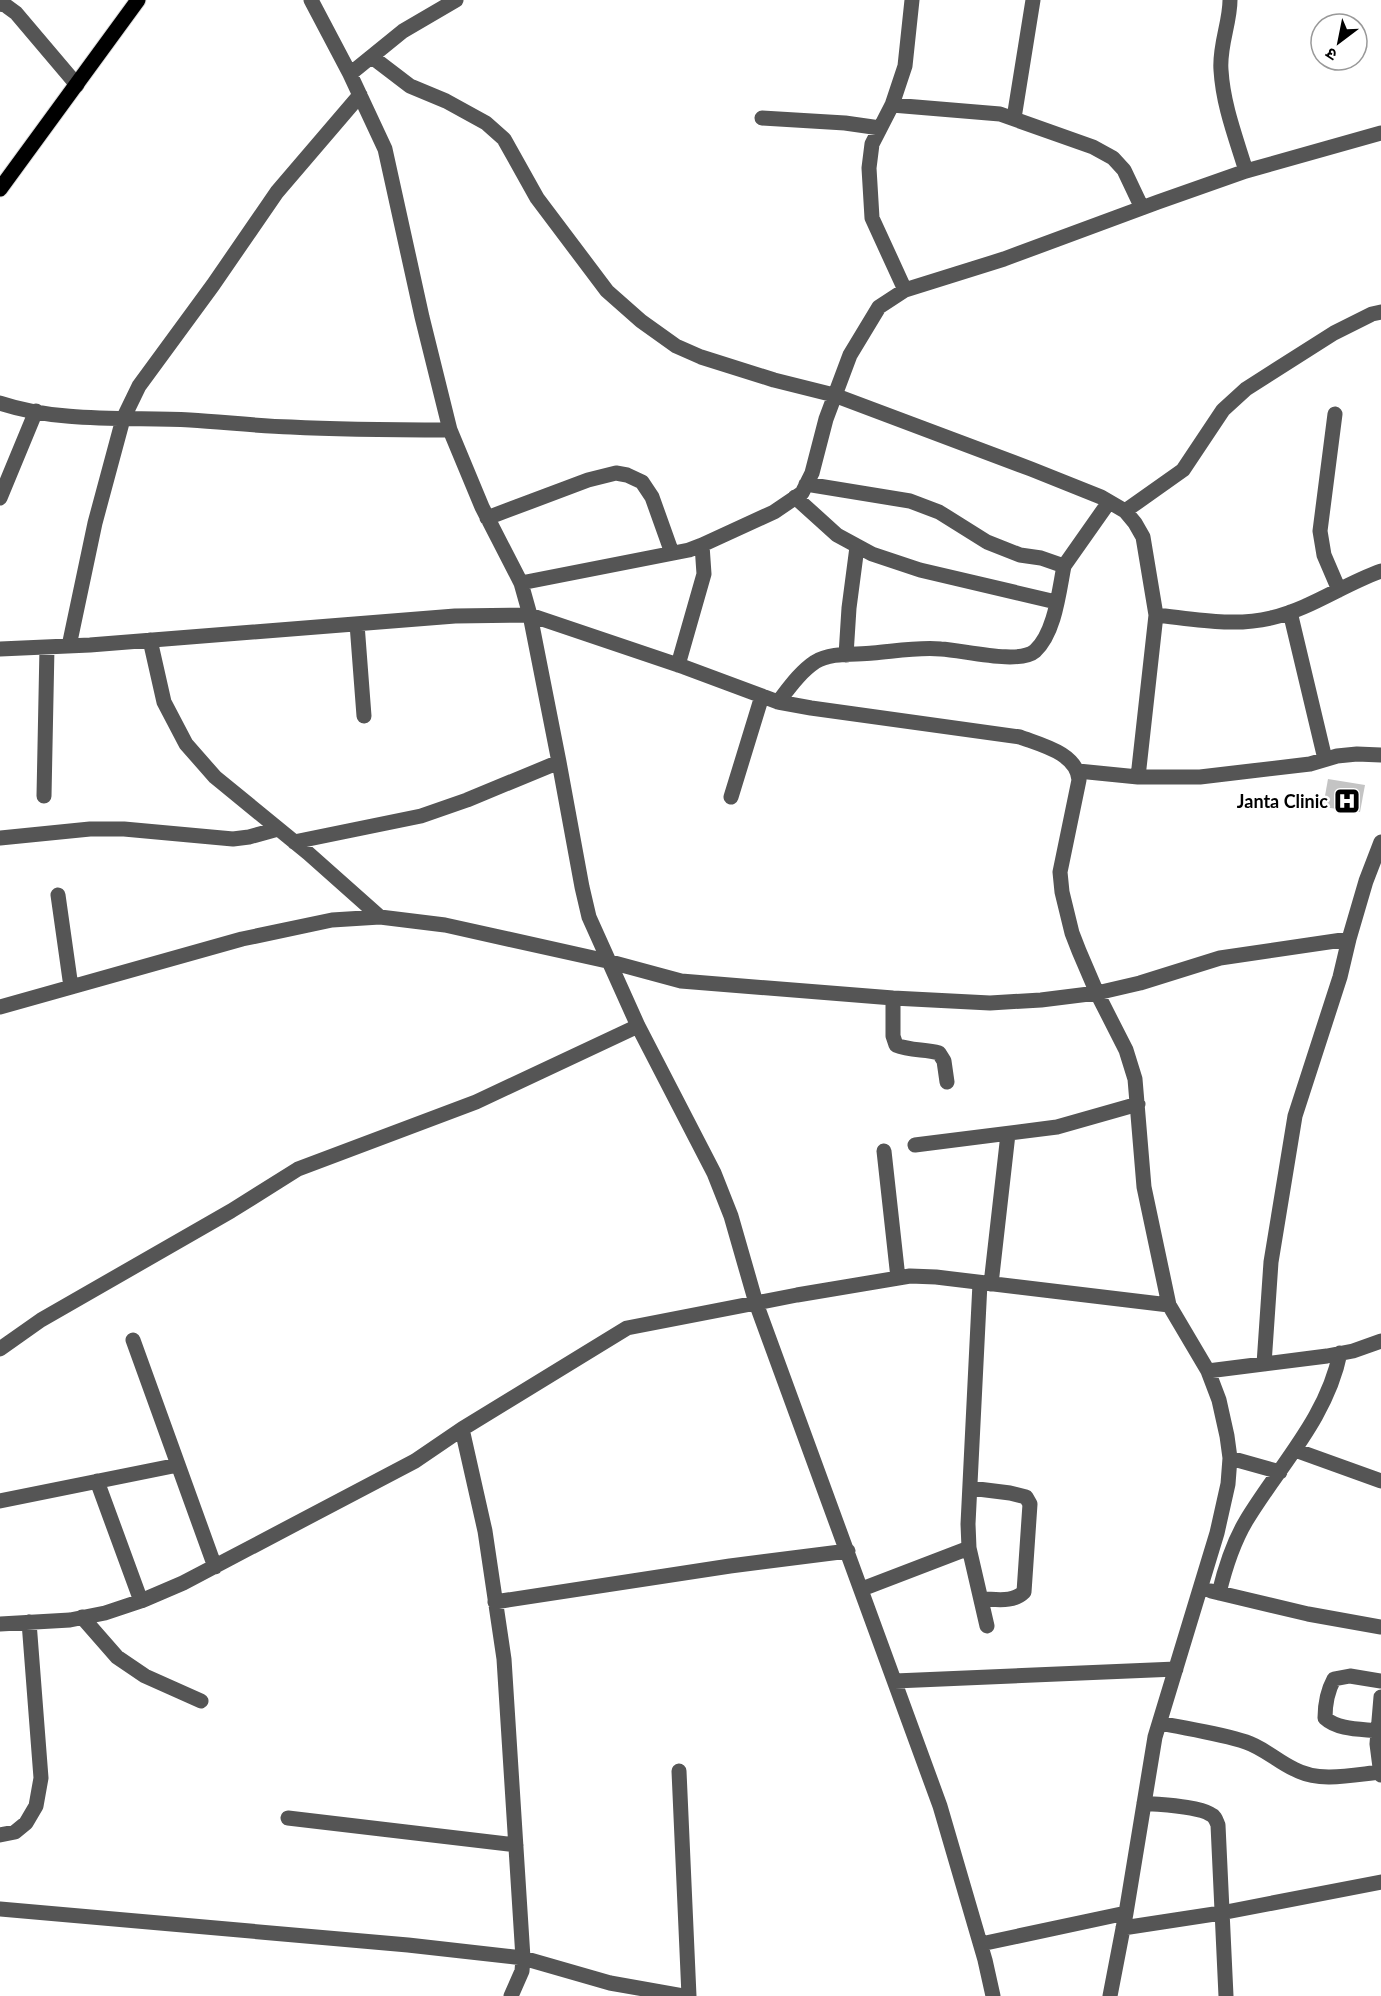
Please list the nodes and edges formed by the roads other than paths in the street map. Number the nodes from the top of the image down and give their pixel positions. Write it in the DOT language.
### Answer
graph roads {
  1 [pos="138,0"];
  2 [pos="311,0"];
  3 [pos="456,0"];
  4 [pos="912,0"];
  5 [pos="1033,0"];
  6 [pos="1230,0"];
  7 [pos="0,4"];
  8 [pos="372,57"];
  9 [pos="350,74"];
  10 [pos="77,85"];
  11 [pos="360,95"];
  12 [pos="892,105"];
  13 [pos="762,118"];
  14 [pos="1014,118"];
  15 [pos="880,128"];
  16 [pos="1381,132"];
  17 [pos="1246,171"];
  18 [pos="0,189"];
  19 [pos="1142,208"];
  20 [pos="905,290"];
  21 [pos="1381,312"];
  22 [pos="834,395"];
  23 [pos="0,403"];
  24 [pos="36,411"];
  25 [pos="1335,414"];
  26 [pos="123,419"];
  27 [pos="450,430"];
  28 [pos="806,484"];
  29 [pos="795,497"];
  30 [pos="0,498"];
  31 [pos="1109,502"];
  32 [pos="1125,511"];
  33 [pos="488,518"];
  34 [pos="702,545"];
  35 [pos="857,547"];
  36 [pos="672,553"];
  37 [pos="1064,566"];
  38 [pos="1381,571"];
  39 [pos="521,583"];
  40 [pos="1339,590"];
  41 [pos="1056,602"];
  42 [pos="1290,612"];
  43 [pos="530,615"];
  44 [pos="1156,615"];
  45 [pos="357,624"];
  46 [pos="150,640"];
  47 [pos="69,646"];
  48 [pos="47,647"];
  49 [pos="0,649"];
  50 [pos="846,655"];
  51 [pos="678,665"];
  52 [pos="762,696"];
  53 [pos="778,702"];
  54 [pos="364,716"];
  55 [pos="1381,755"];
  56 [pos="1325,759"];
  57 [pos="559,762"];
  58 [pos="1078,771"];
  59 [pos="1138,777"];
  60 [pos="44,796"];
  61 [pos="731,797"];
  62 [pos="278,829"];
  63 [pos="0,838"];
  64 [pos="294,842"];
  65 [pos="1381,842"];
  66 [pos="58,895"];
  67 [pos="380,917"];
  68 [pos="1348,939"];
  69 [pos="607,962"];
  70 [pos="71,987"];
  71 [pos="1097,993"];
  72 [pos="893,998"];
  73 [pos="0,1007"];
  74 [pos="638,1026"];
  75 [pos="947,1082"];
  76 [pos="1138,1104"];
  77 [pos="1008,1134"];
  78 [pos="915,1145"];
  79 [pos="884,1151"];
  80 [pos="898,1278"];
  81 [pos="986,1284"];
  82 [pos="756,1303"];
  83 [pos="1169,1305"];
  84 [pos="133,1340"];
  85 [pos="1381,1341"];
  86 [pos="0,1349"];
  87 [pos="1340,1353"];
  88 [pos="1264,1364"];
  89 [pos="1208,1371"];
  90 [pos="462,1429"];
  91 [pos="1295,1450"];
  92 [pos="1230,1458"];
  93 [pos="178,1465"];
  94 [pos="1280,1472"];
  95 [pos="97,1481"];
  96 [pos="1381,1481"];
  97 [pos="970,1488"];
  98 [pos="0,1501"];
  99 [pos="969,1548"];
  100 [pos="848,1551"];
  101 [pos="215,1567"];
  102 [pos="862,1589"];
  103 [pos="1201,1589"];
  104 [pos="1219,1593"];
  105 [pos="981,1599"];
  106 [pos="141,1600"];
  107 [pos="495,1602"];
  108 [pos="82,1617"];
  109 [pos="29,1622"];
  110 [pos="0,1624"];
  111 [pos="987,1626"];
  112 [pos="1381,1627"];
  113 [pos="1176,1669"];
  114 [pos="895,1681"];
  115 [pos="1381,1681"];
  116 [pos="1381,1697"];
  117 [pos="201,1701"];
  118 [pos="1160,1723"];
  119 [pos="1378,1731"];
  120 [pos="679,1771"];
  121 [pos="1381,1773"];
  122 [pos="1144,1803"];
  123 [pos="288,1818"];
  124 [pos="0,1835"];
  125 [pos="516,1845"];
  126 [pos="1381,1882"];
  127 [pos="0,1909"];
  128 [pos="1221,1913"];
  129 [pos="1125,1921"];
  130 [pos="981,1944"];
  131 [pos="523,1958"];
  132 [pos="608,1990"];
  133 [pos="511,1996"];
  134 [pos="683,1996"];
  135 [pos="689,1996"];
  136 [pos="993,1996"];
  137 [pos="1110,1996"];
  138 [pos="1226,1996"];
  1 -- 10 [label="main road"];
  2 -- 9 [label="street"];
  3 -- 8 [label="street"];
  4 -- 12 [label="street"];
  5 -- 14 [label="street"];
  6 -- 17 [label="street"];
  7 -- 10 [label="street"];
  8 -- 9 [label="street"];
  8 -- 22 [label="street"];
  9 -- 11 [label="street"];
  10 -- 18 [label="main road"];
  11 -- 26 [label="street"];
  11 -- 27 [label="street"];
  12 -- 14 [label="street"];
  12 -- 15 [label="street"];
  13 -- 15 [label="street"];
  14 -- 19 [label="street"];
  15 -- 20 [label="street"];
  16 -- 17 [label="street"];
  17 -- 19 [label="street"];
  19 -- 20 [label="street"];
  20 -- 22 [label="street"];
  21 -- 32 [label="street"];
  22 -- 28 [label="street"];
  22 -- 31 [label="street"];
  23 -- 24 [label="street"];
  24 -- 26 [label="street"];
  24 -- 30 [label="street"];
  25 -- 40 [label="street"];
  26 -- 27 [label="street"];
  26 -- 47 [label="street"];
  27 -- 33 [label="street"];
  28 -- 29 [label="street"];
  28 -- 37 [label="street"];
  29 -- 34 [label="street"];
  29 -- 35 [label="street"];
  31 -- 32 [label="street"];
  31 -- 37 [label="street"];
  32 -- 44 [label="street"];
  33 -- 36 [label="street"];
  33 -- 39 [label="street"];
  34 -- 36 [label="street"];
  34 -- 51 [label="street"];
  35 -- 41 [label="street"];
  35 -- 50 [label="street"];
  36 -- 39 [label="street"];
  37 -- 41 [label="street"];
  38 -- 40 [label="street"];
  39 -- 43 [label="street"];
  40 -- 42 [label="street"];
  41 -- 50 [label="street"];
  42 -- 44 [label="street"];
  42 -- 56 [label="street"];
  43 -- 45 [label="street"];
  43 -- 51 [label="street"];
  43 -- 57 [label="street"];
  44 -- 59 [label="street"];
  45 -- 46 [label="street"];
  45 -- 54 [label="street"];
  46 -- 47 [label="street"];
  46 -- 62 [label="street"];
  47 -- 48 [label="street"];
  48 -- 49 [label="street"];
  48 -- 60 [label="street"];
  50 -- 53 [label="street"];
  51 -- 52 [label="street"];
  52 -- 53 [label="street"];
  52 -- 61 [label="street"];
  53 -- 58 [label="street"];
  55 -- 56 [label="street"];
  56 -- 59 [label="street"];
  57 -- 64 [label="street"];
  57 -- 69 [label="street"];
  58 -- 59 [label="street"];
  58 -- 71 [label="street"];
  62 -- 63 [label="street"];
  62 -- 64 [label="street"];
  64 -- 67 [label="street"];
  65 -- 68 [label="street"];
  66 -- 70 [label="street"];
  67 -- 69 [label="street"];
  67 -- 70 [label="street"];
  68 -- 71 [label="street"];
  68 -- 88 [label="street"];
  69 -- 72 [label="street"];
  69 -- 74 [label="street"];
  70 -- 73 [label="street"];
  71 -- 72 [label="street"];
  71 -- 76 [label="street"];
  72 -- 75 [label="street"];
  74 -- 82 [label="street"];
  74 -- 86 [label="street"];
  76 -- 77 [label="street"];
  76 -- 83 [label="street"];
  77 -- 78 [label="street"];
  77 -- 81 [label="street"];
  79 -- 80 [label="street"];
  80 -- 81 [label="street"];
  80 -- 82 [label="street"];
  81 -- 83 [label="street"];
  81 -- 97 [label="street"];
  82 -- 90 [label="street"];
  82 -- 100 [label="street"];
  83 -- 89 [label="street"];
  84 -- 93 [label="street"];
  85 -- 87 [label="street"];
  87 -- 88 [label="street"];
  87 -- 91 [label="street"];
  88 -- 89 [label="street"];
  89 -- 92 [label="street"];
  90 -- 101 [label="street"];
  90 -- 107 [label="street"];
  91 -- 94 [label="street"];
  91 -- 96 [label="street"];
  92 -- 94 [label="street"];
  92 -- 103 [label="street"];
  93 -- 95 [label="street"];
  93 -- 101 [label="street"];
  94 -- 104 [label="street"];
  95 -- 98 [label="street"];
  95 -- 106 [label="street"];
  97 -- 99 [label="street"];
  97 -- 105 [label="street"];
  99 -- 102 [label="street"];
  99 -- 105 [label="street"];
  100 -- 102 [label="street"];
  100 -- 107 [label="street"];
  101 -- 106 [label="street"];
  102 -- 114 [label="street"];
  103 -- 104 [label="street"];
  103 -- 113 [label="street"];
  104 -- 112 [label="street"];
  105 -- 111 [label="street"];
  106 -- 108 [label="street"];
  107 -- 125 [label="street"];
  108 -- 109 [label="street"];
  108 -- 117 [label="street"];
  109 -- 110 [label="street"];
  109 -- 124 [label="street"];
  113 -- 114 [label="street"];
  113 -- 118 [label="street"];
  114 -- 130 [label="street"];
  115 -- 119 [label="street"];
  116 -- 119 [label="street"];
  118 -- 121 [label="street"];
  118 -- 122 [label="street"];
  119 -- 121 [label="street"];
  120 -- 135 [label="street"];
  122 -- 128 [label="street"];
  122 -- 129 [label="street"];
  123 -- 125 [label="street"];
  125 -- 131 [label="street"];
  126 -- 128 [label="street"];
  127 -- 131 [label="street"];
  128 -- 129 [label="street"];
  128 -- 138 [label="street"];
  129 -- 130 [label="street"];
  129 -- 137 [label="street"];
  130 -- 136 [label="street"];
  131 -- 132 [label="street"];
  131 -- 133 [label="street"];
  132 -- 134 [label="street"];
}
